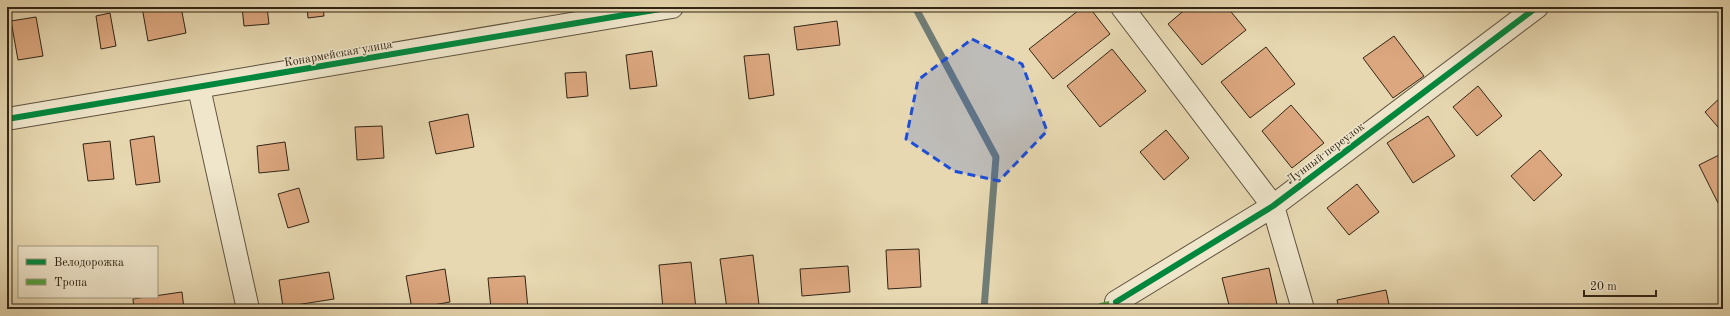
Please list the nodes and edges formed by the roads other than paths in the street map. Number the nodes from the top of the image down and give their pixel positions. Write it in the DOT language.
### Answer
graph roads {
  1 [pos="672,7"];
  2 [pos="1122,7"];
  3 [pos="1537,7"];
  4 [pos="199,88"];
  5 [pos="7,119"];
  6 [pos="1273,206"];
  7 [pos="1116,302"];
  8 [pos="248,309"];
  9 [pos="1303,309"];
  1 -- 4 [label="street, Конармейская улица"];
  2 -- 6 [label="street"];
  3 -- 6 [label="street, Лунный переулок"];
  4 -- 5 [label="street, Конармейская улица"];
  4 -- 8 [label="street"];
  6 -- 7 [label="street, Лунный переулок"];
  6 -- 9 [label="street"];
}
